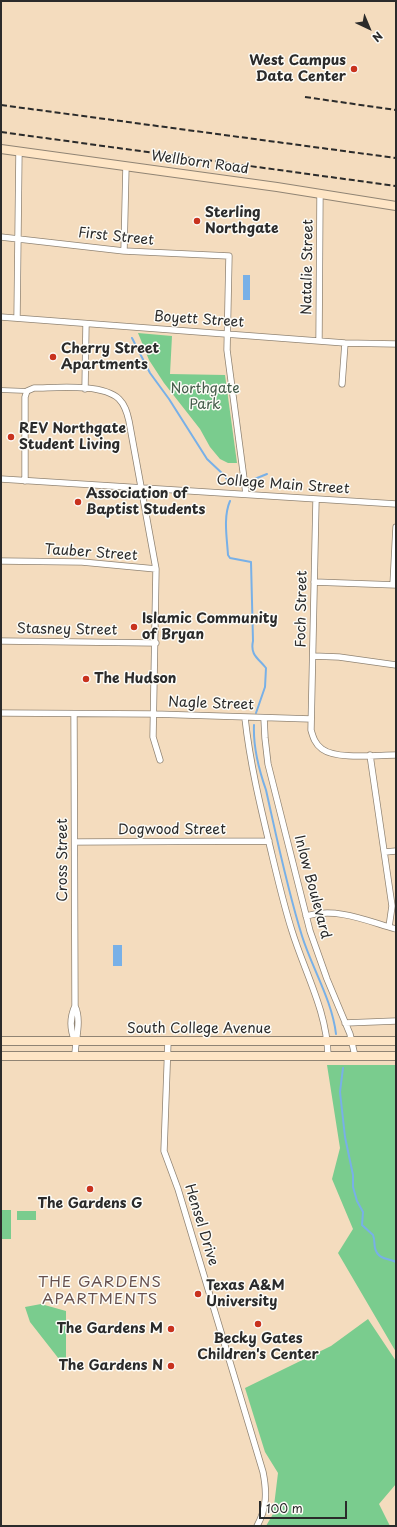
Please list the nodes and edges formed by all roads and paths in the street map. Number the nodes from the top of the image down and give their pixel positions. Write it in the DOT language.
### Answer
graph roads {
  1 [pos="1,149"];
  2 [pos="19,151"];
  3 [pos="126,166"];
  4 [pos="320,194"];
  5 [pos="396,206"];
  6 [pos="1,236"];
  7 [pos="19,239"];
  8 [pos="124,251"];
  9 [pos="1,317"];
  10 [pos="17,318"];
  11 [pos="86,324"];
  12 [pos="227,334"];
  13 [pos="319,340"];
  14 [pos="345,343"];
  15 [pos="396,344"];
  16 [pos="342,384"];
  17 [pos="85,388"];
  18 [pos="1,390"];
  19 [pos="27,391"];
  20 [pos="1,479"];
  21 [pos="24,481"];
  22 [pos="141,488"];
  23 [pos="246,494"];
  24 [pos="316,500"];
  25 [pos="396,504"];
  26 [pos="396,527"];
  27 [pos="1,561"];
  28 [pos="156,569"];
  29 [pos="314,582"];
  30 [pos="394,585"];
  31 [pos="1,641"];
  32 [pos="156,643"];
  33 [pos="313,656"];
  34 [pos="396,665"];
  35 [pos="1,713"];
  36 [pos="74,714"];
  37 [pos="154,714"];
  38 [pos="245,718"];
  39 [pos="264,718"];
  40 [pos="311,719"];
  41 [pos="370,755"];
  42 [pos="396,755"];
  43 [pos="160,760"];
  44 [pos="269,841"];
  45 [pos="75,842"];
  46 [pos="396,851"];
  47 [pos="385,852"];
  48 [pos="306,916"];
  49 [pos="389,927"];
  50 [pos="396,929"];
  51 [pos="396,1021"];
  52 [pos="345,1022"];
  53 [pos="1,1041"];
  54 [pos="75,1041"];
  55 [pos="168,1041"];
  56 [pos="396,1041"];
  57 [pos="249,1042"];
  58 [pos="328,1042"];
  59 [pos="353,1042"];
  60 [pos="1,1056"];
  61 [pos="75,1056"];
  62 [pos="168,1056"];
  63 [pos="250,1056"];
  64 [pos="328,1056"];
  65 [pos="355,1056"];
  66 [pos="396,1056"];
  67 [pos="257,1526"];
  1 -- 2 [label="main road, Wellborn Road"];
  2 -- 3 [label="main road, Wellborn Road"];
  2 -- 7 [label="street"];
  3 -- 4 [label="main road, Wellborn Road"];
  3 -- 8 [label="street"];
  4 -- 5 [label="main road, Wellborn Road"];
  4 -- 13 [label="street, Natalie Street"];
  6 -- 7 [label="street, First Street"];
  7 -- 8 [label="street, First Street"];
  7 -- 10 [label="street"];
  8 -- 12 [label="street, First Street"];
  9 -- 10 [label="street, Boyett Street"];
  10 -- 11 [label="street, Boyett Street"];
  11 -- 12 [label="street, Boyett Street"];
  11 -- 17 [label="street"];
  12 -- 13 [label="street, Boyett Street"];
  12 -- 23 [label="street"];
  13 -- 14 [label="street, Boyett Street"];
  14 -- 15 [label="street, Boyett Street"];
  14 -- 16 [label="street"];
  17 -- 19 [label="street"];
  17 -- 22 [label="street"];
  18 -- 19 [label="street"];
  19 -- 21 [label="street"];
  20 -- 21 [label="street, College Main Street"];
  21 -- 22 [label="street, College Main Street"];
  22 -- 23 [label="street, College Main Street"];
  22 -- 28 [label="street"];
  23 -- 24 [label="street, College Main Street"];
  24 -- 25 [label="street, College Main Street"];
  24 -- 29 [label="street, Foch Street"];
  26 -- 30 [label="street"];
  27 -- 28 [label="street, Tauber Street"];
  28 -- 32 [label="street"];
  29 -- 30 [label="street"];
  29 -- 33 [label="street, Foch Street"];
  31 -- 32 [label="street, Stasney Street"];
  32 -- 37 [label="street"];
  33 -- 34 [label="street"];
  33 -- 40 [label="street, Foch Street"];
  35 -- 36 [label="street, Nagle Street"];
  36 -- 37 [label="street, Nagle Street"];
  36 -- 45 [label="street, Cross Street"];
  37 -- 38 [label="street, Nagle Street"];
  37 -- 43 [label="street"];
  38 -- 39 [label="street, Nagle Street"];
  38 -- 44 [label="street, Inlow Boulevard"];
  39 -- 40 [label="street, Nagle Street"];
  39 -- 48 [label="street, Inlow Boulevard"];
  40 -- 41 [label="street"];
  41 -- 42 [label="street"];
  41 -- 47 [label="street"];
  44 -- 45 [label="street, Dogwood Street"];
  44 -- 58 [label="street, Inlow Boulevard"];
  45 -- 54 [label="street, Cross Street"];
  46 -- 47 [label="street"];
  47 -- 49 [label="street"];
  48 -- 49 [label="street"];
  48 -- 52 [label="street, Inlow Boulevard"];
  49 -- 50 [label="street"];
  51 -- 52 [label="street"];
  52 -- 59 [label="street, Inlow Boulevard"];
  53 -- 54 [label="main road, South College Avenue"];
  54 -- 55 [label="main road, South College Avenue"];
  54 -- 61 [label="street, Cross Street"];
  55 -- 57 [label="main road, South College Avenue"];
  55 -- 62 [label="street, Hensel Drive"];
  56 -- 59 [label="main road, South College Avenue"];
  57 -- 58 [label="main road, South College Avenue"];
  57 -- 63 [label="main road"];
  58 -- 59 [label="main road, South College Avenue"];
  58 -- 64 [label="street, Inlow Boulevard"];
  59 -- 65 [label="street, Inlow Boulevard"];
  60 -- 61 [label="main road, South College Avenue"];
  61 -- 62 [label="main road, South College Avenue"];
  62 -- 63 [label="main road, South College Avenue"];
  62 -- 67 [label="street, Hensel Drive"];
  63 -- 64 [label="main road, South College Avenue"];
  64 -- 65 [label="main road, South College Avenue"];
  65 -- 66 [label="main road, South College Avenue"];
}
